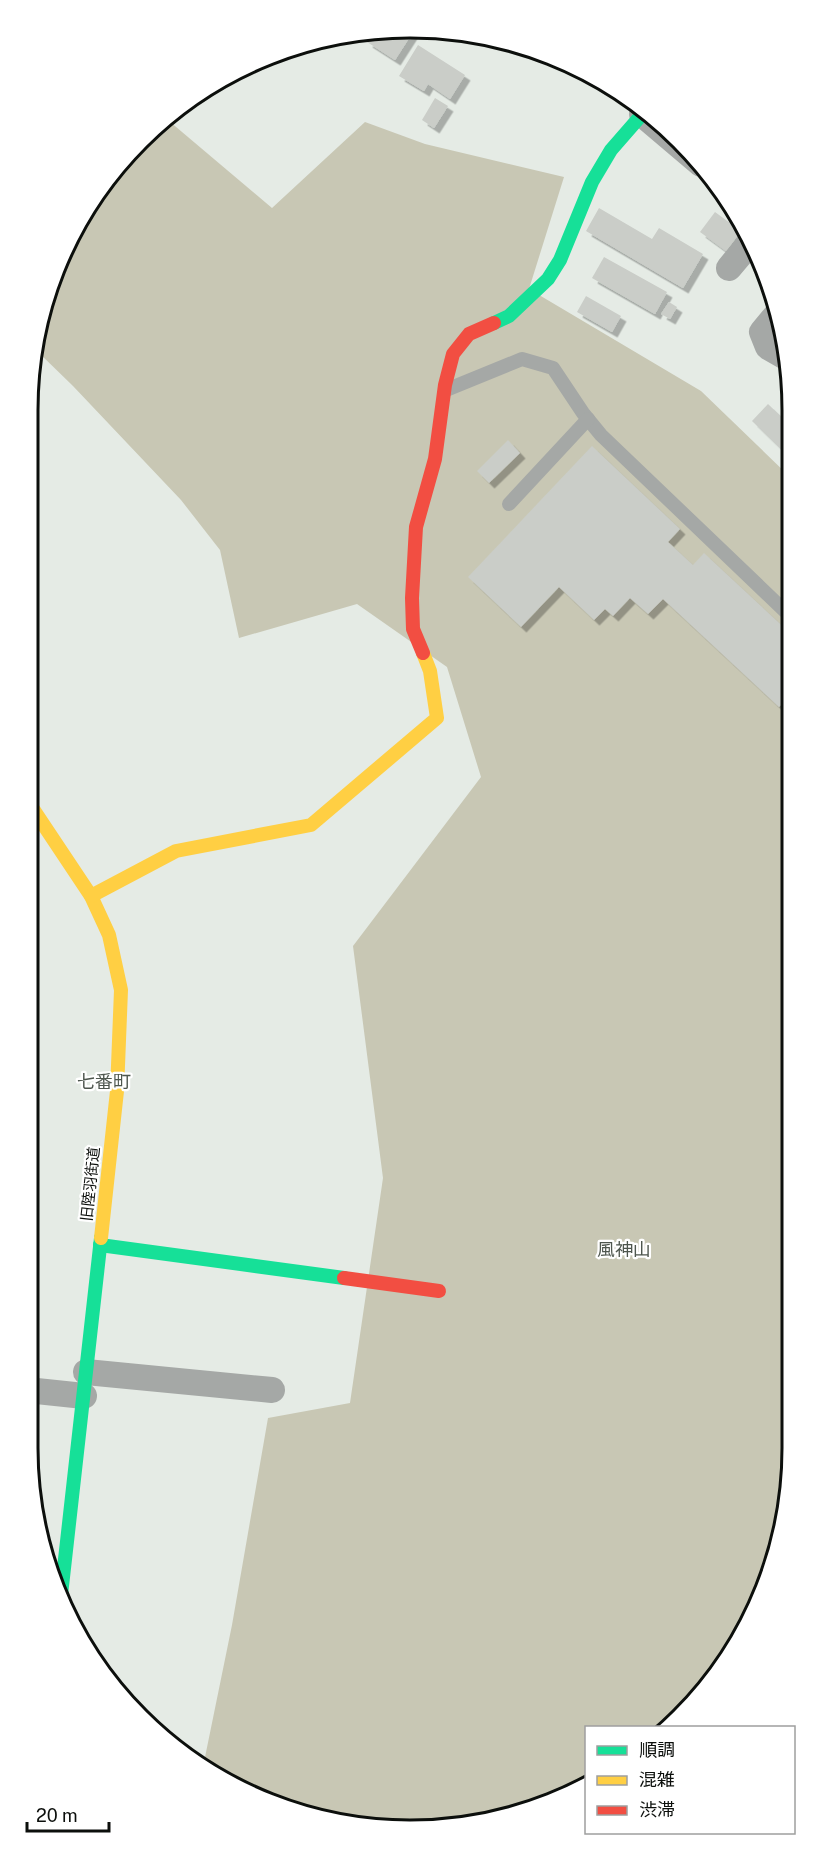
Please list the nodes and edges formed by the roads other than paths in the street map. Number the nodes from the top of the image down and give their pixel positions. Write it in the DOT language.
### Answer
graph roads {
  1 [pos="640,117"];
  2 [pos="745,249"];
  3 [pos="729,268"];
  4 [pos="771,321"];
  5 [pos="776,352"];
  6 [pos="444,390"];
  7 [pos="588,419"];
  8 [pos="509,504"];
  9 [pos="782,608"];
  10 [pos="38,816"];
  11 [pos="91,896"];
  12 [pos="100,1245"];
  13 [pos="439,1292"];
  14 [pos="85,1384"];
  15 [pos="38,1389"];
  16 [pos="272,1390"];
  17 [pos="62,1582"];
  1 -- 6 [label="street"];
  2 -- 3 [label="street"];
  4 -- 5 [label="street"];
  6 -- 7 [label="lane"];
  6 -- 11 [label="street"];
  7 -- 8 [label="lane"];
  7 -- 9 [label="lane"];
  10 -- 11 [label="street, 旧陸羽街道"];
  11 -- 12 [label="street, 旧陸羽街道"];
  12 -- 13 [label="street"];
  12 -- 14 [label="street, 旧陸羽街道"];
  14 -- 15 [label="street"];
  14 -- 16 [label="street"];
  14 -- 17 [label="street, 旧陸羽街道"];
}
